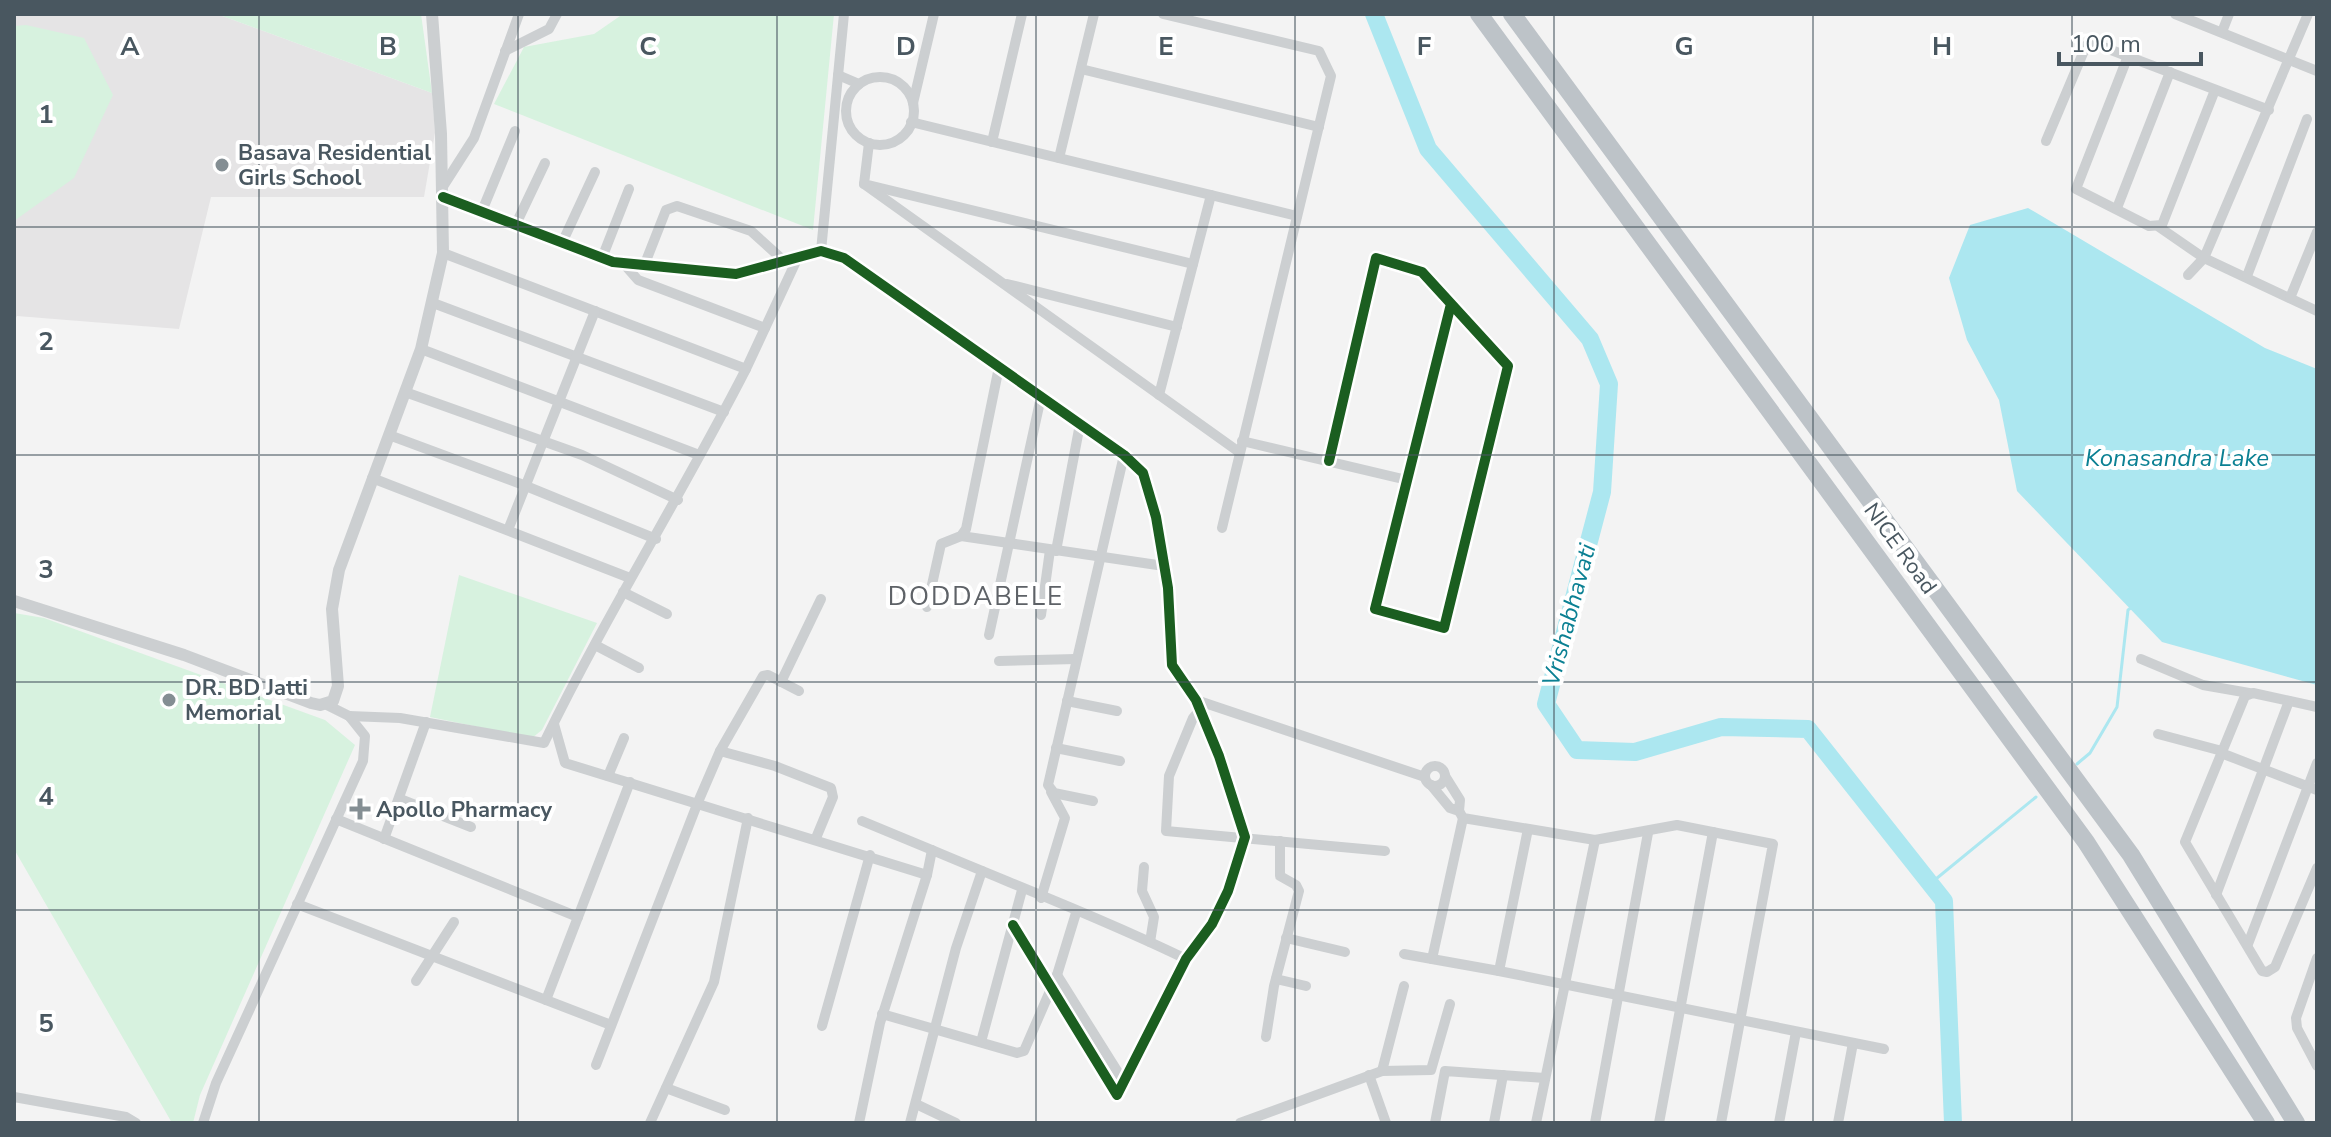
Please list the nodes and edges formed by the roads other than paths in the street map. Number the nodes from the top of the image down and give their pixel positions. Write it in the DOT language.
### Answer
graph roads {
  1 [pos="432,14"];
  2 [pos="519,14"];
  3 [pos="557,14"];
  4 [pos="844,14"];
  5 [pos="934,14"];
  6 [pos="1022,14"];
  7 [pos="1094,14"];
  8 [pos="1163,14"];
  9 [pos="1479,14"];
  10 [pos="1512,14"];
  11 [pos="2175,14"];
  12 [pos="2229,14"];
  13 [pos="2308,14"];
  14 [pos="2222,32"];
  15 [pos="505,51"];
  16 [pos="2128,56"];
  17 [pos="2291,61"];
  18 [pos="1081,69"];
  19 [pos="2317,71"];
  20 [pos="2170,72"];
  21 [pos="838,75"];
  22 [pos="859,84"];
  23 [pos="2215,90"];
  24 [pos="913,105"];
  25 [pos="2269,110"];
  26 [pos="2307,119"];
  27 [pos="911,122"];
  28 [pos="1319,127"];
  29 [pos="851,129"];
  30 [pos="833,130"];
  31 [pos="515,131"];
  32 [pos="2046,141"];
  33 [pos="992,142"];
  34 [pos="869,143"];
  35 [pos="1059,158"];
  36 [pos="545,163"];
  37 [pos="595,172"];
  38 [pos="864,184"];
  39 [pos="629,189"];
  40 [pos="443,193"];
  41 [pos="1211,195"];
  42 [pos="2117,208"];
  43 [pos="482,211"];
  44 [pos="1297,216"];
  45 [pos="516,224"];
  46 [pos="2159,227"];
  47 [pos="2317,232"];
  48 [pos="562,243"];
  49 [pos="821,251"];
  50 [pos="443,253"];
  51 [pos="799,255"];
  52 [pos="602,258"];
  53 [pos="2204,258"];
  54 [pos="783,260"];
  55 [pos="623,263"];
  56 [pos="1193,264"];
  57 [pos="644,266"];
  58 [pos="2188,275"];
  59 [pos="2247,276"];
  60 [pos="1002,282"];
  61 [pos="2290,298"];
  62 [pos="433,303"];
  63 [pos="1451,304"];
  64 [pos="595,311"];
  65 [pos="2317,311"];
  66 [pos="1177,327"];
  67 [pos="765,328"];
  68 [pos="421,349"];
  69 [pos="577,357"];
  70 [pos="999,367"];
  71 [pos="746,369"];
  72 [pos="405,392"];
  73 [pos="1159,395"];
  74 [pos="1041,397"];
  75 [pos="559,401"];
  76 [pos="724,412"];
  77 [pos="1080,424"];
  78 [pos="389,435"];
  79 [pos="543,441"];
  80 [pos="1241,446"];
  81 [pos="699,455"];
  82 [pos="1124,455"];
  83 [pos="1329,461"];
  84 [pos="372,478"];
  85 [pos="1407,480"];
  86 [pos="525,485"];
  87 [pos="678,500"];
  88 [pos="1222,528"];
  89 [pos="508,530"];
  90 [pos="961,536"];
  91 [pos="656,539"];
  92 [pos="1006,544"];
  93 [pos="1053,550"];
  94 [pos="1098,558"];
  95 [pos="1164,566"];
  96 [pos="630,578"];
  97 [pos="623,592"];
  98 [pos="821,599"];
  99 [pos="14,601"];
  100 [pos="927,607"];
  101 [pos="667,614"];
  102 [pos="1041,615"];
  103 [pos="989,635"];
  104 [pos="595,645"];
  105 [pos="1076,659"];
  106 [pos="2141,659"];
  107 [pos="999,661"];
  108 [pos="639,668"];
  109 [pos="781,682"];
  110 [pos="799,691"];
  111 [pos="2249,693"];
  112 [pos="1067,701"];
  113 [pos="2289,701"];
  114 [pos="327,705"];
  115 [pos="1198,705"];
  116 [pos="2317,707"];
  117 [pos="1117,711"];
  118 [pos="349,716"];
  119 [pos="426,722"];
  120 [pos="554,724"];
  121 [pos="2158,734"];
  122 [pos="624,738"];
  123 [pos="1056,748"];
  124 [pos="720,751"];
  125 [pos="2222,752"];
  126 [pos="1120,761"];
  127 [pos="2317,763"];
  128 [pos="2265,769"];
  129 [pos="608,776"];
  130 [pos="1445,776"];
  131 [pos="1428,781"];
  132 [pos="630,782"];
  133 [pos="2314,789"];
  134 [pos="1050,790"];
  135 [pos="400,799"];
  136 [pos="1093,801"];
  137 [pos="698,802"];
  138 [pos="1461,815"];
  139 [pos="748,818"];
  140 [pos="336,819"];
  141 [pos="862,821"];
  142 [pos="471,827"];
  143 [pos="1528,829"];
  144 [pos="1713,832"];
  145 [pos="1648,833"];
  146 [pos="1245,837"];
  147 [pos="816,838"];
  148 [pos="384,839"];
  149 [pos="1595,840"];
  150 [pos="1280,841"];
  151 [pos="932,850"];
  152 [pos="1385,851"];
  153 [pos="870,855"];
  154 [pos="1144,867"];
  155 [pos="2317,868"];
  156 [pos="982,871"];
  157 [pos="927,875"];
  158 [pos="1022,890"];
  159 [pos="2216,895"];
  160 [pos="1041,898"];
  161 [pos="297,904"];
  162 [pos="1076,913"];
  163 [pos="578,917"];
  164 [pos="454,922"];
  165 [pos="1013,925"];
  166 [pos="1286,938"];
  167 [pos="1150,942"];
  168 [pos="2248,944"];
  169 [pos="1345,952"];
  170 [pos="1404,954"];
  171 [pos="431,956"];
  172 [pos="2317,958"];
  173 [pos="1186,959"];
  174 [pos="1432,959"];
  175 [pos="1499,971"];
  176 [pos="1057,975"];
  177 [pos="1276,979"];
  178 [pos="416,981"];
  179 [pos="1563,985"];
  180 [pos="1306,986"];
  181 [pos="1404,986"];
  182 [pos="1050,990"];
  183 [pos="1619,997"];
  184 [pos="546,1000"];
  185 [pos="1450,1004"];
  186 [pos="1681,1007"];
  187 [pos="882,1014"];
  188 [pos="1740,1020"];
  189 [pos="611,1025"];
  190 [pos="822,1026"];
  191 [pos="934,1027"];
  192 [pos="1796,1032"];
  193 [pos="1266,1037"];
  194 [pos="981,1042"];
  195 [pos="1853,1043"];
  196 [pos="2317,1045"];
  197 [pos="1884,1049"];
  198 [pos="2314,1061"];
  199 [pos="596,1065"];
  200 [pos="1382,1071"];
  201 [pos="1369,1075"];
  202 [pos="1503,1075"];
  203 [pos="1545,1078"];
  204 [pos="1124,1082"];
  205 [pos="666,1088"];
  206 [pos="14,1097"];
  207 [pos="916,1104"];
  208 [pos="725,1110"];
  209 [pos="136,1123"];
  210 [pos="203,1123"];
  211 [pos="650,1123"];
  212 [pos="859,1123"];
  213 [pos="910,1123"];
  214 [pos="956,1123"];
  215 [pos="1240,1123"];
  216 [pos="1386,1123"];
  217 [pos="1435,1123"];
  218 [pos="1494,1123"];
  219 [pos="1536,1123"];
  220 [pos="1595,1123"];
  221 [pos="1659,1123"];
  222 [pos="1721,1123"];
  223 [pos="1779,1123"];
  224 [pos="1838,1123"];
  225 [pos="2266,1123"];
  226 [pos="2296,1123"];
  1 -- 40 [label="street"];
  2 -- 15 [label="street"];
  3 -- 15 [label="street"];
  4 -- 21 [label="street"];
  5 -- 24 [label="street"];
  6 -- 33 [label="street"];
  7 -- 18 [label="street"];
  8 -- 28 [label="street"];
  9 -- 225 [label="highway, NICE Road"];
  10 -- 226 [label="highway, NICE Road"];
  11 -- 14 [label="street"];
  12 -- 14 [label="street"];
  13 -- 17 [label="street"];
  14 -- 17 [label="street"];
  15 -- 40 [label="street"];
  16 -- 20 [label="street"];
  16 -- 32 [label="street"];
  16 -- 42 [label="street"];
  17 -- 19 [label="street"];
  17 -- 25 [label="street"];
  18 -- 28 [label="street"];
  18 -- 35 [label="street"];
  20 -- 23 [label="street"];
  20 -- 42 [label="street"];
  21 -- 22 [label="street"];
  21 -- 30 [label="street"];
  22 -- 24 [label="street"];
  22 -- 29 [label="street"];
  23 -- 25 [label="street"];
  23 -- 46 [label="street"];
  24 -- 27 [label="street"];
  25 -- 53 [label="street"];
  26 -- 59 [label="street"];
  27 -- 33 [label="street"];
  27 -- 34 [label="street"];
  28 -- 44 [label="street"];
  29 -- 30 [label="street"];
  29 -- 34 [label="street"];
  30 -- 49 [label="street"];
  31 -- 43 [label="street"];
  33 -- 35 [label="street"];
  34 -- 38 [label="street"];
  35 -- 41 [label="street"];
  36 -- 45 [label="street"];
  37 -- 48 [label="street"];
  38 -- 56 [label="street"];
  38 -- 60 [label="street"];
  39 -- 52 [label="street"];
  40 -- 43 [label="street"];
  40 -- 50 [label="street"];
  41 -- 44 [label="street"];
  41 -- 56 [label="street"];
  42 -- 46 [label="street"];
  43 -- 45 [label="street"];
  44 -- 80 [label="street"];
  45 -- 48 [label="street"];
  46 -- 53 [label="street"];
  47 -- 61 [label="street"];
  48 -- 52 [label="street"];
  49 -- 51 [label="street"];
  49 -- 70 [label="street"];
  50 -- 62 [label="street"];
  50 -- 64 [label="street"];
  51 -- 54 [label="street"];
  51 -- 67 [label="street"];
  52 -- 55 [label="street"];
  53 -- 58 [label="street"];
  53 -- 59 [label="street"];
  54 -- 57 [label="street"];
  54 -- 57 [label="street"];
  55 -- 57 [label="street"];
  55 -- 67 [label="street"];
  56 -- 66 [label="street"];
  59 -- 61 [label="street"];
  60 -- 66 [label="street"];
  60 -- 73 [label="street"];
  61 -- 65 [label="street"];
  62 -- 68 [label="street"];
  62 -- 69 [label="street"];
  63 -- 83 [label="street"];
  63 -- 85 [label="street"];
  63 -- 85 [label="street"];
  64 -- 69 [label="street"];
  64 -- 71 [label="street"];
  66 -- 73 [label="street"];
  67 -- 71 [label="street"];
  68 -- 72 [label="street"];
  68 -- 75 [label="street"];
  69 -- 75 [label="street"];
  69 -- 76 [label="street"];
  70 -- 74 [label="street"];
  70 -- 90 [label="street"];
  71 -- 76 [label="street"];
  72 -- 78 [label="street"];
  72 -- 79 [label="street"];
  73 -- 80 [label="street"];
  74 -- 77 [label="street"];
  74 -- 92 [label="street"];
  75 -- 79 [label="street"];
  75 -- 81 [label="street"];
  76 -- 81 [label="street"];
  77 -- 82 [label="street"];
  77 -- 93 [label="street"];
  78 -- 84 [label="street"];
  78 -- 86 [label="street"];
  79 -- 86 [label="street"];
  79 -- 87 [label="street"];
  80 -- 83 [label="street"];
  80 -- 88 [label="street"];
  81 -- 87 [label="street"];
  82 -- 94 [label="street"];
  82 -- 95 [label="street"];
  83 -- 85 [label="street"];
  84 -- 89 [label="street"];
  84 -- 114 [label="street"];
  86 -- 89 [label="street"];
  86 -- 91 [label="street"];
  87 -- 91 [label="street"];
  89 -- 96 [label="street"];
  90 -- 92 [label="street"];
  90 -- 100 [label="street"];
  91 -- 96 [label="street"];
  92 -- 93 [label="street"];
  92 -- 103 [label="street"];
  93 -- 94 [label="street"];
  93 -- 102 [label="street"];
  94 -- 95 [label="street"];
  94 -- 105 [label="street"];
  95 -- 115 [label="street"];
  96 -- 97 [label="street"];
  97 -- 101 [label="street"];
  97 -- 104 [label="street"];
  98 -- 109 [label="street"];
  99 -- 114 [label="street"];
  104 -- 108 [label="street"];
  104 -- 120 [label="street"];
  105 -- 107 [label="street"];
  105 -- 112 [label="street"];
  106 -- 111 [label="street"];
  109 -- 110 [label="street"];
  109 -- 124 [label="street"];
  111 -- 113 [label="street"];
  111 -- 125 [label="street"];
  112 -- 117 [label="street"];
  112 -- 123 [label="street"];
  113 -- 116 [label="street"];
  113 -- 128 [label="street"];
  114 -- 118 [label="street"];
  115 -- 131 [label="street"];
  115 -- 146 [label="street"];
  115 -- 146 [label="street"];
  118 -- 119 [label="street"];
  118 -- 140 [label="street"];
  119 -- 120 [label="street"];
  119 -- 135 [label="street"];
  120 -- 129 [label="street"];
  121 -- 125 [label="street"];
  122 -- 129 [label="street"];
  123 -- 126 [label="street"];
  123 -- 134 [label="street"];
  124 -- 137 [label="street"];
  124 -- 147 [label="street"];
  125 -- 128 [label="street"];
  125 -- 159 [label="street"];
  127 -- 133 [label="street"];
  128 -- 133 [label="street"];
  128 -- 159 [label="street"];
  129 -- 132 [label="street"];
  130 -- 131 [label="street"];
  130 -- 131 [label="street"];
  130 -- 138 [label="street"];
  131 -- 138 [label="street"];
  132 -- 137 [label="street"];
  132 -- 163 [label="street"];
  133 -- 168 [label="street"];
  134 -- 136 [label="street"];
  134 -- 160 [label="street"];
  135 -- 142 [label="street"];
  135 -- 148 [label="street"];
  137 -- 139 [label="street"];
  137 -- 189 [label="street"];
  138 -- 143 [label="street"];
  138 -- 174 [label="street"];
  139 -- 147 [label="street"];
  139 -- 205 [label="street"];
  140 -- 148 [label="street"];
  140 -- 161 [label="street"];
  141 -- 151 [label="street"];
  143 -- 149 [label="street"];
  143 -- 175 [label="street"];
  144 -- 145 [label="street"];
  144 -- 186 [label="street"];
  144 -- 188 [label="street"];
  145 -- 149 [label="street"];
  145 -- 183 [label="street"];
  146 -- 150 [label="street"];
  146 -- 173 [label="street"];
  147 -- 153 [label="street"];
  148 -- 163 [label="street"];
  149 -- 179 [label="street"];
  150 -- 152 [label="street"];
  150 -- 166 [label="street"];
  151 -- 156 [label="street"];
  151 -- 157 [label="street"];
  153 -- 157 [label="street"];
  153 -- 190 [label="street"];
  154 -- 167 [label="street"];
  155 -- 168 [label="street"];
  156 -- 158 [label="street"];
  156 -- 191 [label="street"];
  157 -- 187 [label="street"];
  158 -- 160 [label="street"];
  158 -- 165 [label="street"];
  159 -- 168 [label="street"];
  160 -- 162 [label="street"];
  161 -- 171 [label="street"];
  161 -- 210 [label="street"];
  162 -- 167 [label="street"];
  162 -- 176 [label="street"];
  163 -- 184 [label="street"];
  164 -- 171 [label="street"];
  165 -- 182 [label="street"];
  165 -- 194 [label="street"];
  166 -- 169 [label="street"];
  166 -- 177 [label="street"];
  167 -- 173 [label="street"];
  170 -- 174 [label="street"];
  171 -- 178 [label="street"];
  171 -- 184 [label="street"];
  172 -- 198 [label="street"];
  173 -- 204 [label="street"];
  174 -- 175 [label="street"];
  175 -- 179 [label="street"];
  176 -- 182 [label="street"];
  176 -- 204 [label="street"];
  177 -- 180 [label="street"];
  177 -- 193 [label="street"];
  179 -- 183 [label="street"];
  179 -- 203 [label="street"];
  181 -- 200 [label="street"];
  182 -- 194 [label="street"];
  182 -- 204 [label="street"];
  183 -- 186 [label="street"];
  183 -- 220 [label="street"];
  184 -- 189 [label="street"];
  185 -- 200 [label="street"];
  186 -- 188 [label="street"];
  186 -- 221 [label="street"];
  187 -- 191 [label="street"];
  187 -- 212 [label="street"];
  188 -- 192 [label="street"];
  188 -- 222 [label="street"];
  189 -- 199 [label="street"];
  191 -- 194 [label="street"];
  191 -- 207 [label="street"];
  192 -- 195 [label="street"];
  192 -- 223 [label="street"];
  195 -- 197 [label="street"];
  195 -- 224 [label="street"];
  196 -- 198 [label="street"];
  200 -- 201 [label="street"];
  201 -- 215 [label="street"];
  201 -- 216 [label="street"];
  202 -- 203 [label="street"];
  202 -- 217 [label="street"];
  202 -- 218 [label="street"];
  203 -- 219 [label="street"];
  205 -- 208 [label="street"];
  205 -- 211 [label="street"];
  206 -- 209 [label="street"];
  207 -- 213 [label="street"];
  207 -- 214 [label="street"];
}
